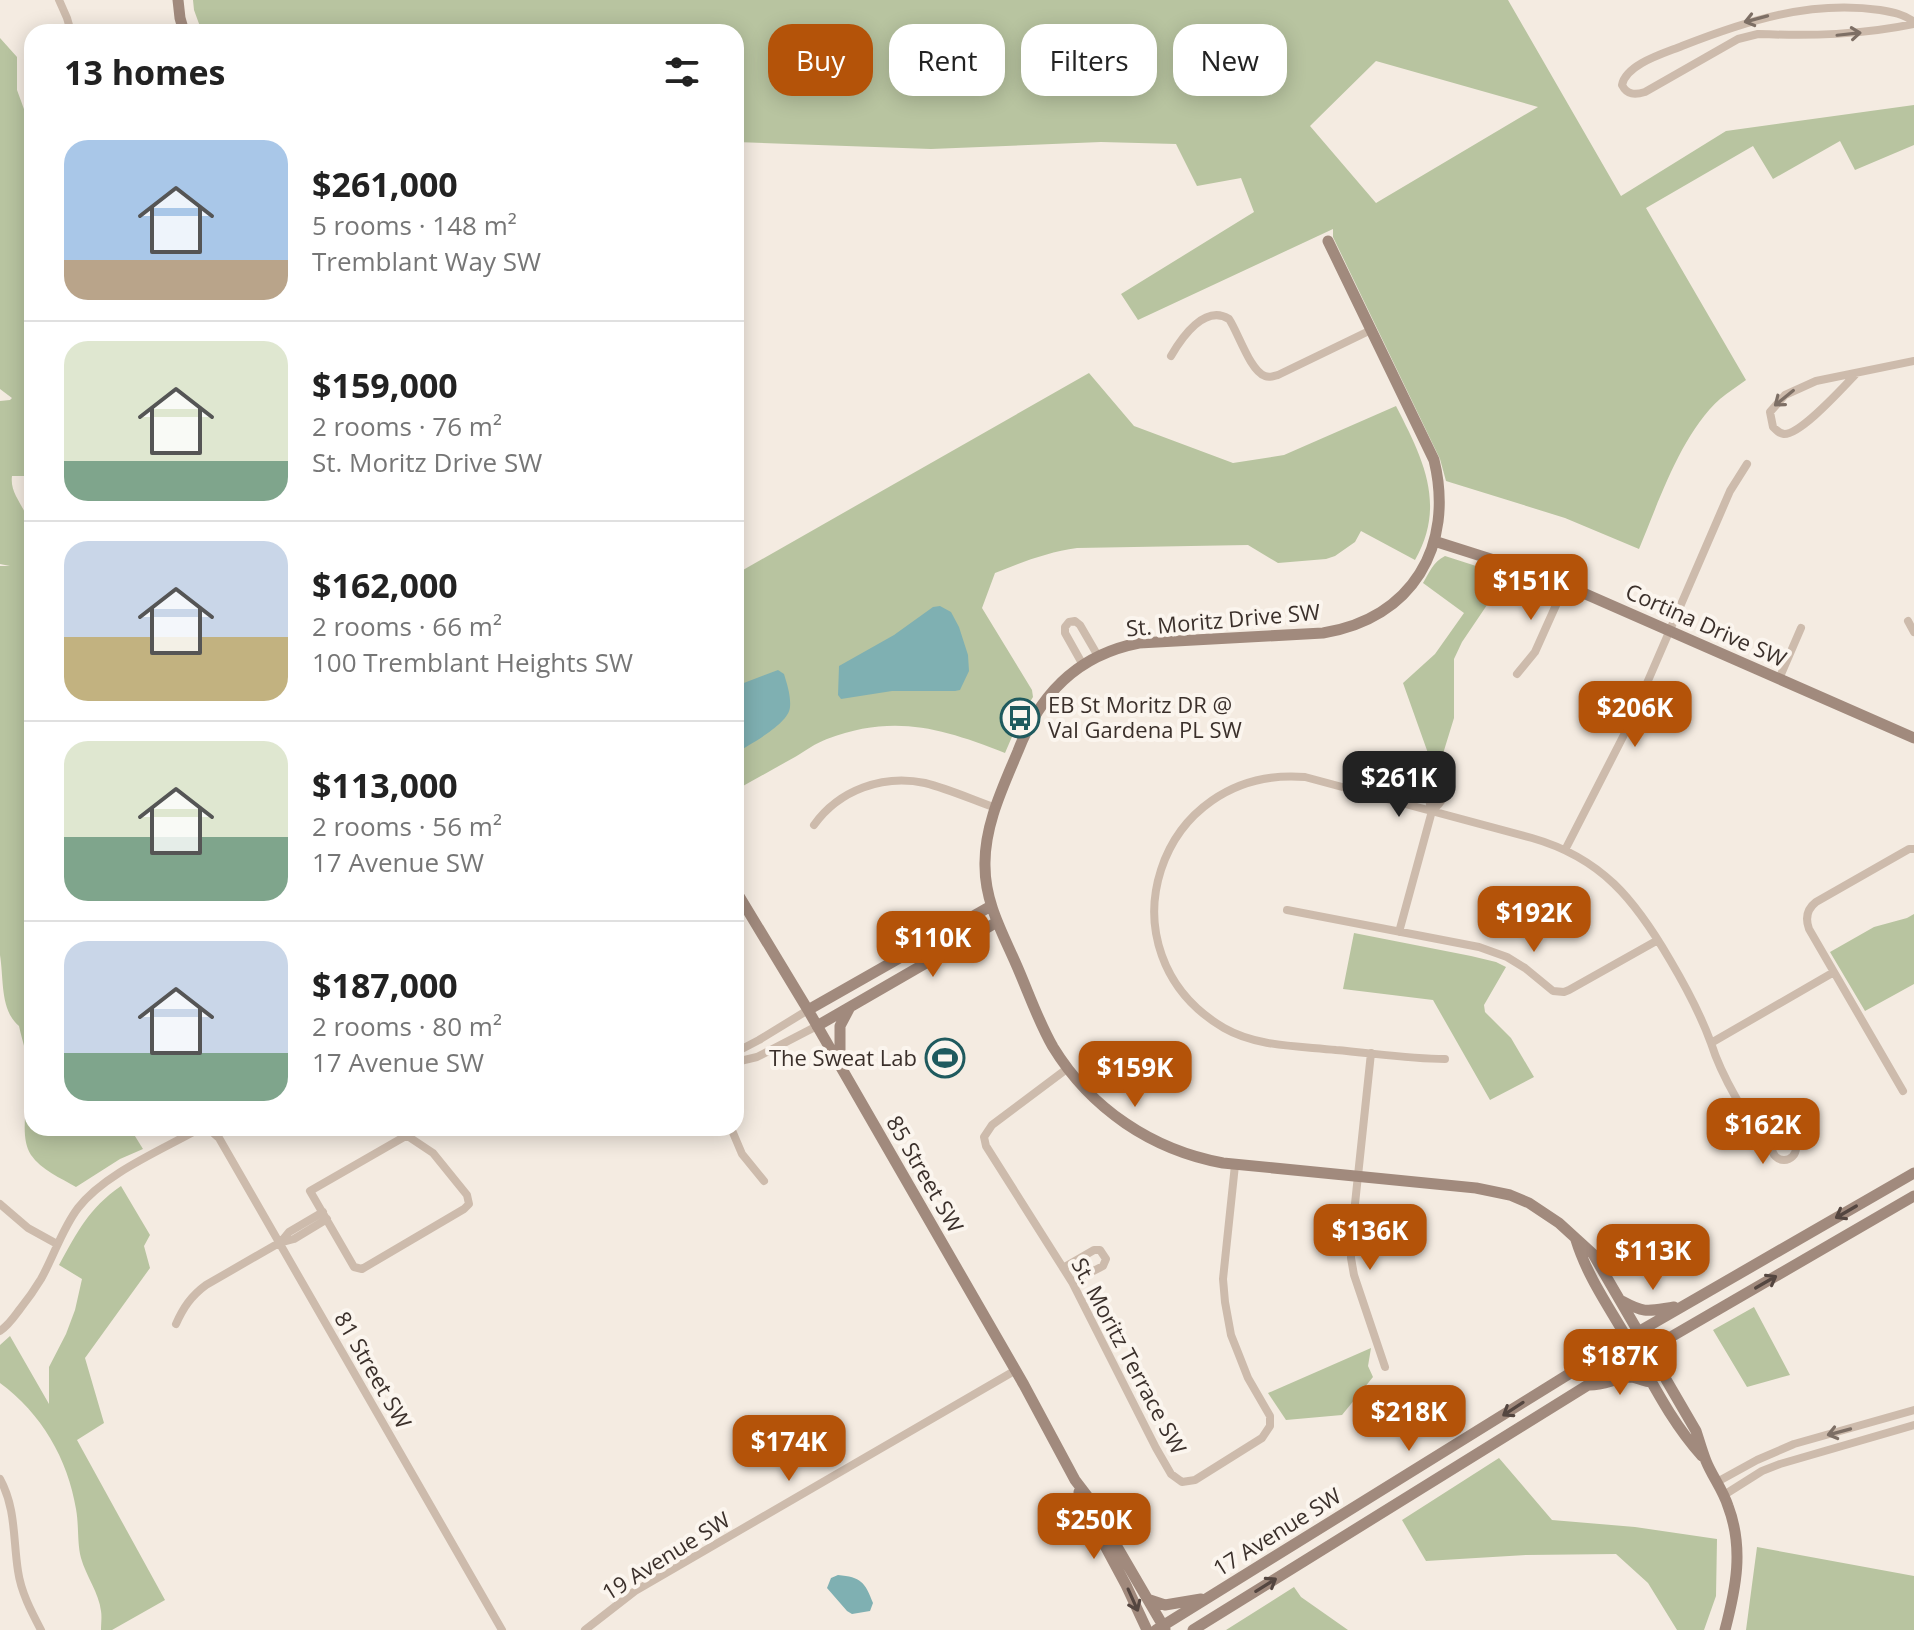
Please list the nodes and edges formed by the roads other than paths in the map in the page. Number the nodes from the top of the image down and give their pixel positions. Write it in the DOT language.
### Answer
graph roads {
  1 [pos="59,0"];
  2 [pos="178,0"];
  3 [pos="1914,23"];
  4 [pos="69,24"];
  5 [pos="182,24"];
  6 [pos="1328,241"];
  7 [pos="1371,330"];
  8 [pos="1171,356"];
  9 [pos="1914,361"];
  10 [pos="1857,373"];
  11 [pos="1747,464"];
  12 [pos="1434,541"];
  13 [pos="1565,585"];
  14 [pos="1908,621"];
  15 [pos="1801,628"];
  16 [pos="1670,631"];
  17 [pos="1914,632"];
  18 [pos="1098,656"];
  19 [pos="1083,665"];
  20 [pos="1517,674"];
  21 [pos="1779,679"];
  22 [pos="1914,738"];
  23 [pos="996,808"];
  24 [pos="1432,811"];
  25 [pos="814,825"];
  26 [pos="1914,849"];
  27 [pos="1565,850"];
  28 [pos="744,904"];
  29 [pos="991,906"];
  30 [pos="1287,910"];
  31 [pos="997,922"];
  32 [pos="1399,932"];
  33 [pos="1658,940"];
  34 [pos="1834,972"];
  35 [pos="851,1006"];
  36 [pos="808,1010"];
  37 [pos="817,1026"];
  38 [pos="1711,1043"];
  39 [pos="744,1048"];
  40 [pos="1371,1053"];
  41 [pos="1445,1059"];
  42 [pos="744,1060"];
  43 [pos="841,1067"];
  44 [pos="1068,1068"];
  45 [pos="1903,1091"];
  46 [pos="186,1136"];
  47 [pos="217,1136"];
  48 [pos="734,1136"];
  49 [pos="1772,1146"];
  50 [pos="1235,1165"];
  51 [pos="1914,1173"];
  52 [pos="1358,1177"];
  53 [pos="764,1181"];
  54 [pos="1914,1196"];
  55 [pos="0,1204"];
  56 [pos="325,1216"];
  57 [pos="1576,1240"];
  58 [pos="279,1243"];
  59 [pos="57,1244"];
  60 [pos="1063,1268"];
  61 [pos="1072,1282"];
  62 [pos="1622,1301"];
  63 [pos="1682,1306"];
  64 [pos="176,1324"];
  65 [pos="0,1331"];
  66 [pos="1640,1331"];
  67 [pos="1627,1339"];
  68 [pos="1650,1349"];
  69 [pos="1637,1356"];
  70 [pos="1385,1367"];
  71 [pos="1016,1370"];
  72 [pos="1652,1382"];
  73 [pos="1588,1385"];
  74 [pos="1914,1410"];
  75 [pos="1914,1425"];
  76 [pos="1706,1460"];
  77 [pos="0,1479"];
  78 [pos="1075,1480"];
  79 [pos="1717,1482"];
  80 [pos="1724,1495"];
  81 [pos="1209,1598"];
  82 [pos="1150,1600"];
  83 [pos="1162,1629"];
  84 [pos="1197,1629"];
  85 [pos="41,1630"];
  86 [pos="502,1630"];
  87 [pos="585,1630"];
  88 [pos="1147,1630"];
  89 [pos="1725,1630"];
  1 -- 4 [label="street"];
  2 -- 5 [label="street"];
  3 -- 3 [label="street, one-way"];
  6 -- 7 [label="street, St. Moritz Drive SW"];
  7 -- 8 [label="street"];
  7 -- 12 [label="street, St. Moritz Drive SW"];
  9 -- 10 [label="street"];
  10 -- 10 [label="street, one-way"];
  11 -- 16 [label="street"];
  12 -- 13 [label="street, Cortina Drive SW"];
  12 -- 18 [label="street, St. Moritz Drive SW"];
  13 -- 16 [label="street, Cortina Drive SW"];
  13 -- 20 [label="street"];
  14 -- 17 [label="street"];
  15 -- 21 [label="street"];
  16 -- 21 [label="street, Cortina Drive SW"];
  16 -- 27 [label="street"];
  18 -- 19 [label="street, St. Moritz Drive SW"];
  18 -- 19 [label="street"];
  19 -- 23 [label="street, St. Moritz Drive SW"];
  21 -- 22 [label="street, Cortina Drive SW"];
  23 -- 25 [label="street"];
  23 -- 29 [label="street, St. Moritz Drive SW"];
  24 -- 27 [label="street"];
  24 -- 32 [label="street"];
  24 -- 40 [label="street"];
  26 -- 34 [label="street"];
  27 -- 33 [label="street"];
  28 -- 36 [label="street, 85 Street SW"];
  29 -- 31 [label="street, St. Moritz Drive SW"];
  29 -- 36 [label="street"];
  30 -- 32 [label="street"];
  31 -- 35 [label="street"];
  31 -- 44 [label="street, St. Moritz Drive SW"];
  32 -- 33 [label="street"];
  33 -- 38 [label="street"];
  34 -- 38 [label="street"];
  34 -- 45 [label="street"];
  35 -- 37 [label="street"];
  35 -- 43 [label="street"];
  36 -- 37 [label="street, 85 Street SW"];
  36 -- 39 [label="street"];
  37 -- 42 [label="street"];
  37 -- 43 [label="street, 85 Street SW"];
  38 -- 49 [label="street"];
  40 -- 41 [label="street"];
  40 -- 52 [label="street"];
  43 -- 71 [label="street, 85 Street SW"];
  44 -- 50 [label="street, St. Moritz Drive SW"];
  44 -- 60 [label="street, St. Moritz Terrace SW"];
  46 -- 59 [label="street, 81 Street SW"];
  47 -- 58 [label="street, 81 Street SW"];
  48 -- 53 [label="street"];
  50 -- 52 [label="street, St. Moritz Drive SW"];
  50 -- 61 [label="street, St. Moritz Terrace SW"];
  51 -- 63 [label="street, 17 Avenue SW, one-way"];
  52 -- 57 [label="street, St. Moritz Drive SW"];
  52 -- 70 [label="street"];
  68 -- 54 [label="street, 17 Avenue SW, one-way"];
  55 -- 59 [label="street"];
  56 -- 56 [label="street"];
  56 -- 58 [label="street"];
  57 -- 62 [label="street, St. Moritz Drive SW"];
  57 -- 67 [label="street, St. Moritz Drive SW"];
  58 -- 64 [label="street"];
  58 -- 86 [label="street, 81 Street SW"];
  59 -- 65 [label="street"];
  60 -- 61 [label="street, St. Moritz Terrace SW"];
  60 -- 61 [label="street"];
  62 -- 63 [label="street"];
  62 -- 66 [label="street, St. Moritz Drive SW"];
  63 -- 66 [label="street, 17 Avenue SW"];
  66 -- 67 [label="street, 17 Avenue SW"];
  66 -- 68 [label="street, St. Moritz Drive SW"];
  67 -- 69 [label="street, St. Moritz Drive SW"];
  67 -- 81 [label="street, 17 Avenue SW, one-way"];
  68 -- 69 [label="street, 17 Avenue SW"];
  68 -- 76 [label="street, St. Moritz Drive SW"];
  69 -- 72 [label="street, St. Moritz Drive SW"];
  69 -- 73 [label="street, 17 Avenue SW"];
  71 -- 78 [label="street, 85 Street SW"];
  71 -- 87 [label="street, 19 Avenue SW"];
  72 -- 73 [label="street"];
  72 -- 76 [label="street, St. Moritz Drive SW"];
  84 -- 73 [label="street, 17 Avenue SW, one-way"];
  74 -- 79 [label="street, one-way"];
  75 -- 80 [label="street"];
  76 -- 79 [label="street"];
  77 -- 85 [label="street"];
  78 -- 82 [label="street, 85 Street SW"];
  78 -- 88 [label="street, 85 Street SW, one-way"];
  79 -- 80 [label="street"];
  80 -- 89 [label="street"];
  81 -- 82 [label="street"];
  81 -- 83 [label="street, 17 Avenue SW"];
  82 -- 83 [label="street, 85 Street SW"];
}
